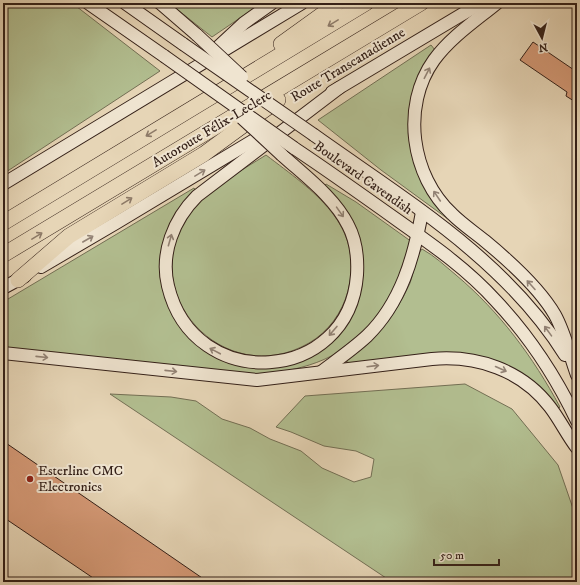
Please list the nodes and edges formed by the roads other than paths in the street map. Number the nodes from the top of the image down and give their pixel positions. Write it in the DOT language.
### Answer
graph roads {
  1 [pos="88,3"];
  2 [pos="125,3"];
  3 [pos="160,3"];
  4 [pos="272,3"];
  5 [pos="302,3"];
  6 [pos="338,3"];
  7 [pos="366,3"];
  8 [pos="421,3"];
  9 [pos="481,3"];
  10 [pos="496,3"];
  11 [pos="356,42"];
  12 [pos="199,65"];
  13 [pos="204,84"];
  14 [pos="339,88"];
  15 [pos="272,106"];
  16 [pos="184,113"];
  17 [pos="3,184"];
  18 [pos="422,212"];
  19 [pos="3,223"];
  20 [pos="418,234"];
  21 [pos="3,255"];
  22 [pos="18,280"];
  23 [pos="3,288"];
  24 [pos="3,353"];
  25 [pos="320,372"];
  26 [pos="577,375"];
  27 [pos="577,421"];
  28 [pos="577,448"];
  1 -- 13 [label="main road, Boulevard Cavendish, bridge"];
  2 -- 15 [label="main road, Boulevard Cavendish, bridge"];
  3 -- 15 [label="main road, bridge"];
  4 -- 12 [label="main road"];
  5 -- 12 [label="main road"];
  6 -- 16 [label="highway"];
  7 -- 16 [label="highway, Autoroute Félix-Leclerc, one-way"];
  8 -- 11 [label="highway, Autoroute Félix-Leclerc"];
  9 -- 14 [label="main road, Route Transcanadienne"];
  26 -- 10 [label="main road, one-way"];
  21 -- 11 [label="highway, Autoroute Félix-Leclerc, one-way"];
  22 -- 11 [label="highway, one-way"];
  12 -- 17 [label="main road"];
  13 -- 14 [label="main road, one-way, bridge"];
  13 -- 20 [label="main road, Boulevard Cavendish, bridge"];
  22 -- 14 [label="main road, Route Transcanadienne, one-way"];
  15 -- 18 [label="main road, Boulevard Cavendish, bridge"];
  16 -- 19 [label="highway, Autoroute Félix-Leclerc, one-way"];
  18 -- 20 [label="main road"];
  26 -- 18 [label="main road, Boulevard Cavendish, one-way"];
  20 -- 25 [label="main road"];
  20 -- 27 [label="main road, Boulevard Cavendish"];
  22 -- 23 [label="main road, Route Transcanadienne"];
  24 -- 25 [label="main road, one-way"];
  25 -- 28 [label="main road, one-way"];
}
